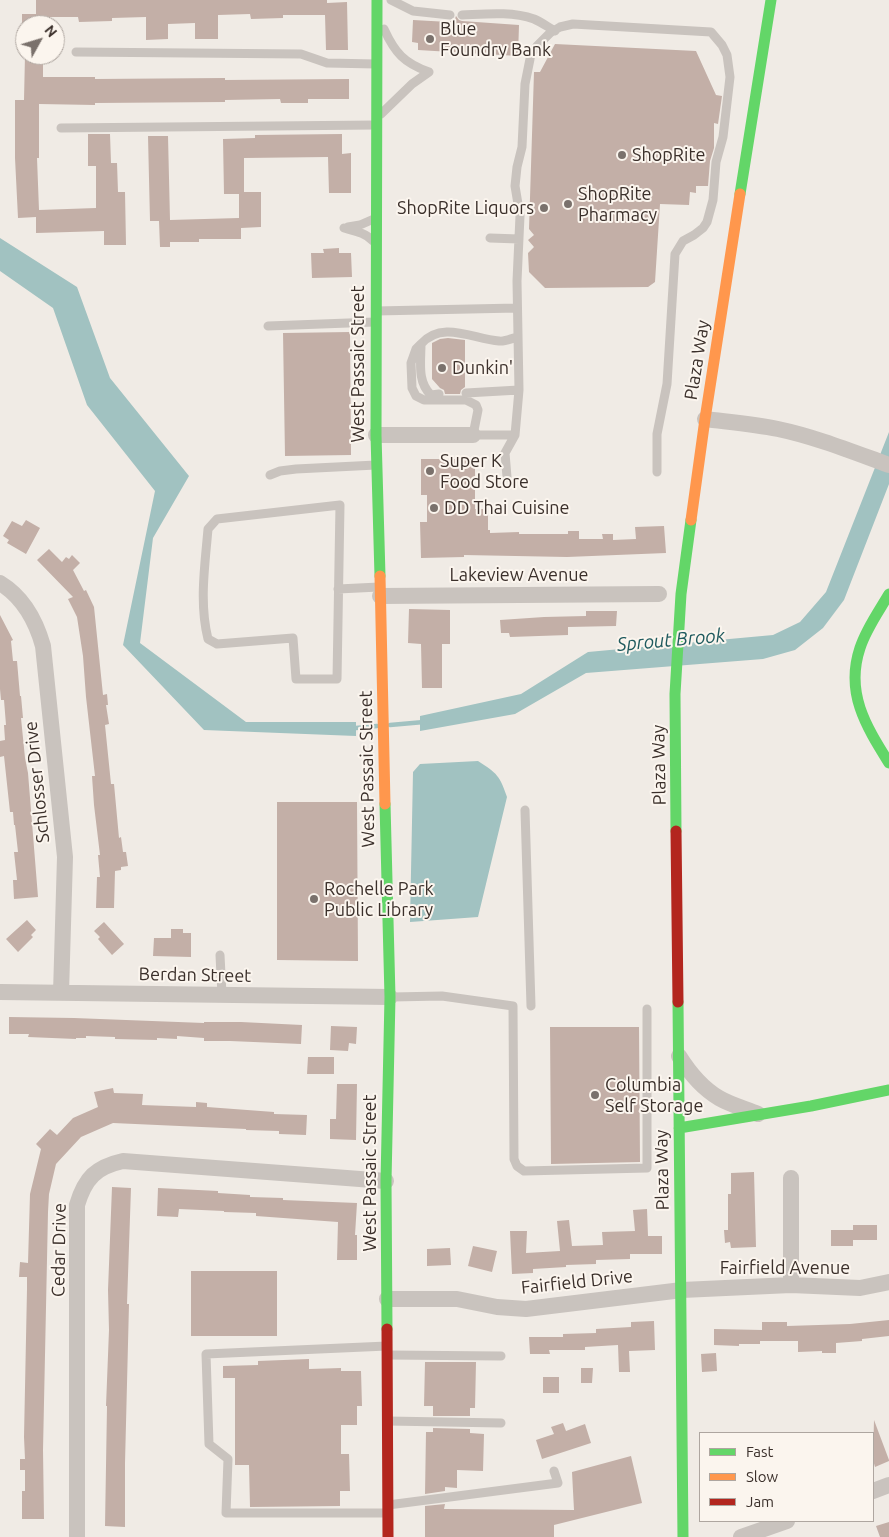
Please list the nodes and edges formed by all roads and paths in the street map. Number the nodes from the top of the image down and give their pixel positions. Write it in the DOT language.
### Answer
graph roads {
  1 [pos="377,0"];
  2 [pos="391,0"];
  3 [pos="772,0"];
  4 [pos="377,12"];
  5 [pos="450,15"];
  6 [pos="462,15"];
  7 [pos="555,31"];
  8 [pos="76,52"];
  9 [pos="376,64"];
  10 [pos="376,123"];
  11 [pos="62,128"];
  12 [pos="376,218"];
  13 [pos="490,238"];
  14 [pos="519,239"];
  15 [pos="376,246"];
  16 [pos="517,308"];
  17 [pos="376,317"];
  18 [pos="268,326"];
  19 [pos="518,337"];
  20 [pos="421,344"];
  21 [pos="519,390"];
  22 [pos="445,394"];
  23 [pos="476,405"];
  24 [pos="705,419"];
  25 [pos="376,435"];
  26 [pos="473,435"];
  27 [pos="515,435"];
  28 [pos="376,465"];
  29 [pos="889,466"];
  30 [pos="656,472"];
  31 [pos="270,475"];
  32 [pos="507,476"];
  33 [pos="0,583"];
  34 [pos="338,588"];
  35 [pos="380,591"];
  36 [pos="659,594"];
  37 [pos="889,594"];
  38 [pos="889,763"];
  39 [pos="525,810"];
  40 [pos="220,955"];
  41 [pos="0,992"];
  42 [pos="61,993"];
  43 [pos="222,995"];
  44 [pos="390,997"];
  45 [pos="531,1006"];
  46 [pos="647,1008"];
  47 [pos="678,1056"];
  48 [pos="889,1090"];
  49 [pos="758,1114"];
  50 [pos="679,1128"];
  51 [pos="790,1178"];
  52 [pos="386,1181"];
  53 [pos="889,1282"];
  54 [pos="791,1285"];
  55 [pos="682,1290"];
  56 [pos="387,1300"];
  57 [pos="388,1351"];
  58 [pos="501,1356"];
  59 [pos="388,1421"];
  60 [pos="500,1423"];
  61 [pos="554,1471"];
  62 [pos="889,1485"];
  63 [pos="874,1491"];
  64 [pos="388,1509"];
  65 [pos="784,1522"];
  66 [pos="77,1537"];
  67 [pos="388,1537"];
  68 [pos="683,1537"];
  69 [pos="740,1537"];
  1 -- 4 [label="street, West Passaic Street"];
  2 -- 5 [label="lane"];
  3 -- 24 [label="street, Plaza Way"];
  4 -- 9 [label="street, West Passaic Street"];
  4 -- 10 [label="lane"];
  6 -- 7 [label="lane"];
  7 -- 14 [label="lane"];
  7 -- 30 [label="lane"];
  8 -- 9 [label="lane"];
  9 -- 10 [label="street, West Passaic Street"];
  10 -- 11 [label="lane"];
  10 -- 12 [label="street, West Passaic Street"];
  12 -- 15 [label="street, West Passaic Street"];
  12 -- 15 [label="lane"];
  13 -- 14 [label="lane"];
  14 -- 16 [label="lane"];
  15 -- 17 [label="street, West Passaic Street"];
  16 -- 17 [label="lane"];
  16 -- 19 [label="lane"];
  17 -- 18 [label="lane"];
  17 -- 25 [label="street, West Passaic Street"];
  19 -- 20 [label="lane"];
  19 -- 21 [label="lane"];
  20 -- 22 [label="lane"];
  20 -- 23 [label="lane"];
  21 -- 23 [label="lane"];
  21 -- 27 [label="lane"];
  23 -- 26 [label="lane"];
  24 -- 29 [label="street"];
  24 -- 47 [label="street, Plaza Way"];
  25 -- 26 [label="street"];
  25 -- 28 [label="street, West Passaic Street"];
  26 -- 27 [label="lane"];
  27 -- 32 [label="lane"];
  28 -- 31 [label="lane"];
  28 -- 35 [label="street, West Passaic Street"];
  33 -- 42 [label="street, Schlosser Drive"];
  34 -- 34 [label="lane"];
  34 -- 35 [label="lane"];
  35 -- 36 [label="street, Lakeview Avenue"];
  35 -- 44 [label="street, West Passaic Street"];
  37 -- 38 [label="street"];
  39 -- 45 [label="lane"];
  40 -- 43 [label="lane"];
  41 -- 42 [label="street, Berdan Street"];
  42 -- 43 [label="street, Berdan Street"];
  43 -- 44 [label="street, Berdan Street"];
  44 -- 46 [label="lane"];
  44 -- 52 [label="street, West Passaic Street"];
  47 -- 49 [label="street"];
  47 -- 50 [label="street, Plaza Way"];
  48 -- 49 [label="street"];
  49 -- 50 [label="street"];
  50 -- 55 [label="street, Plaza Way"];
  51 -- 54 [label="street"];
  52 -- 56 [label="street, West Passaic Street"];
  52 -- 66 [label="street, Cedar Drive"];
  53 -- 54 [label="street, Fairfield Avenue"];
  54 -- 55 [label="street, Fairfield Avenue"];
  55 -- 56 [label="street, Fairfield Drive"];
  55 -- 68 [label="street, Plaza Way"];
  56 -- 57 [label="street, West Passaic Street"];
  57 -- 58 [label="lane"];
  57 -- 59 [label="street, West Passaic Street"];
  57 -- 64 [label="lane"];
  59 -- 60 [label="lane"];
  59 -- 64 [label="street, West Passaic Street"];
  61 -- 64 [label="lane"];
  62 -- 63 [label="street"];
  64 -- 67 [label="street, West Passaic Street"];
  65 -- 69 [label="street"];
}
